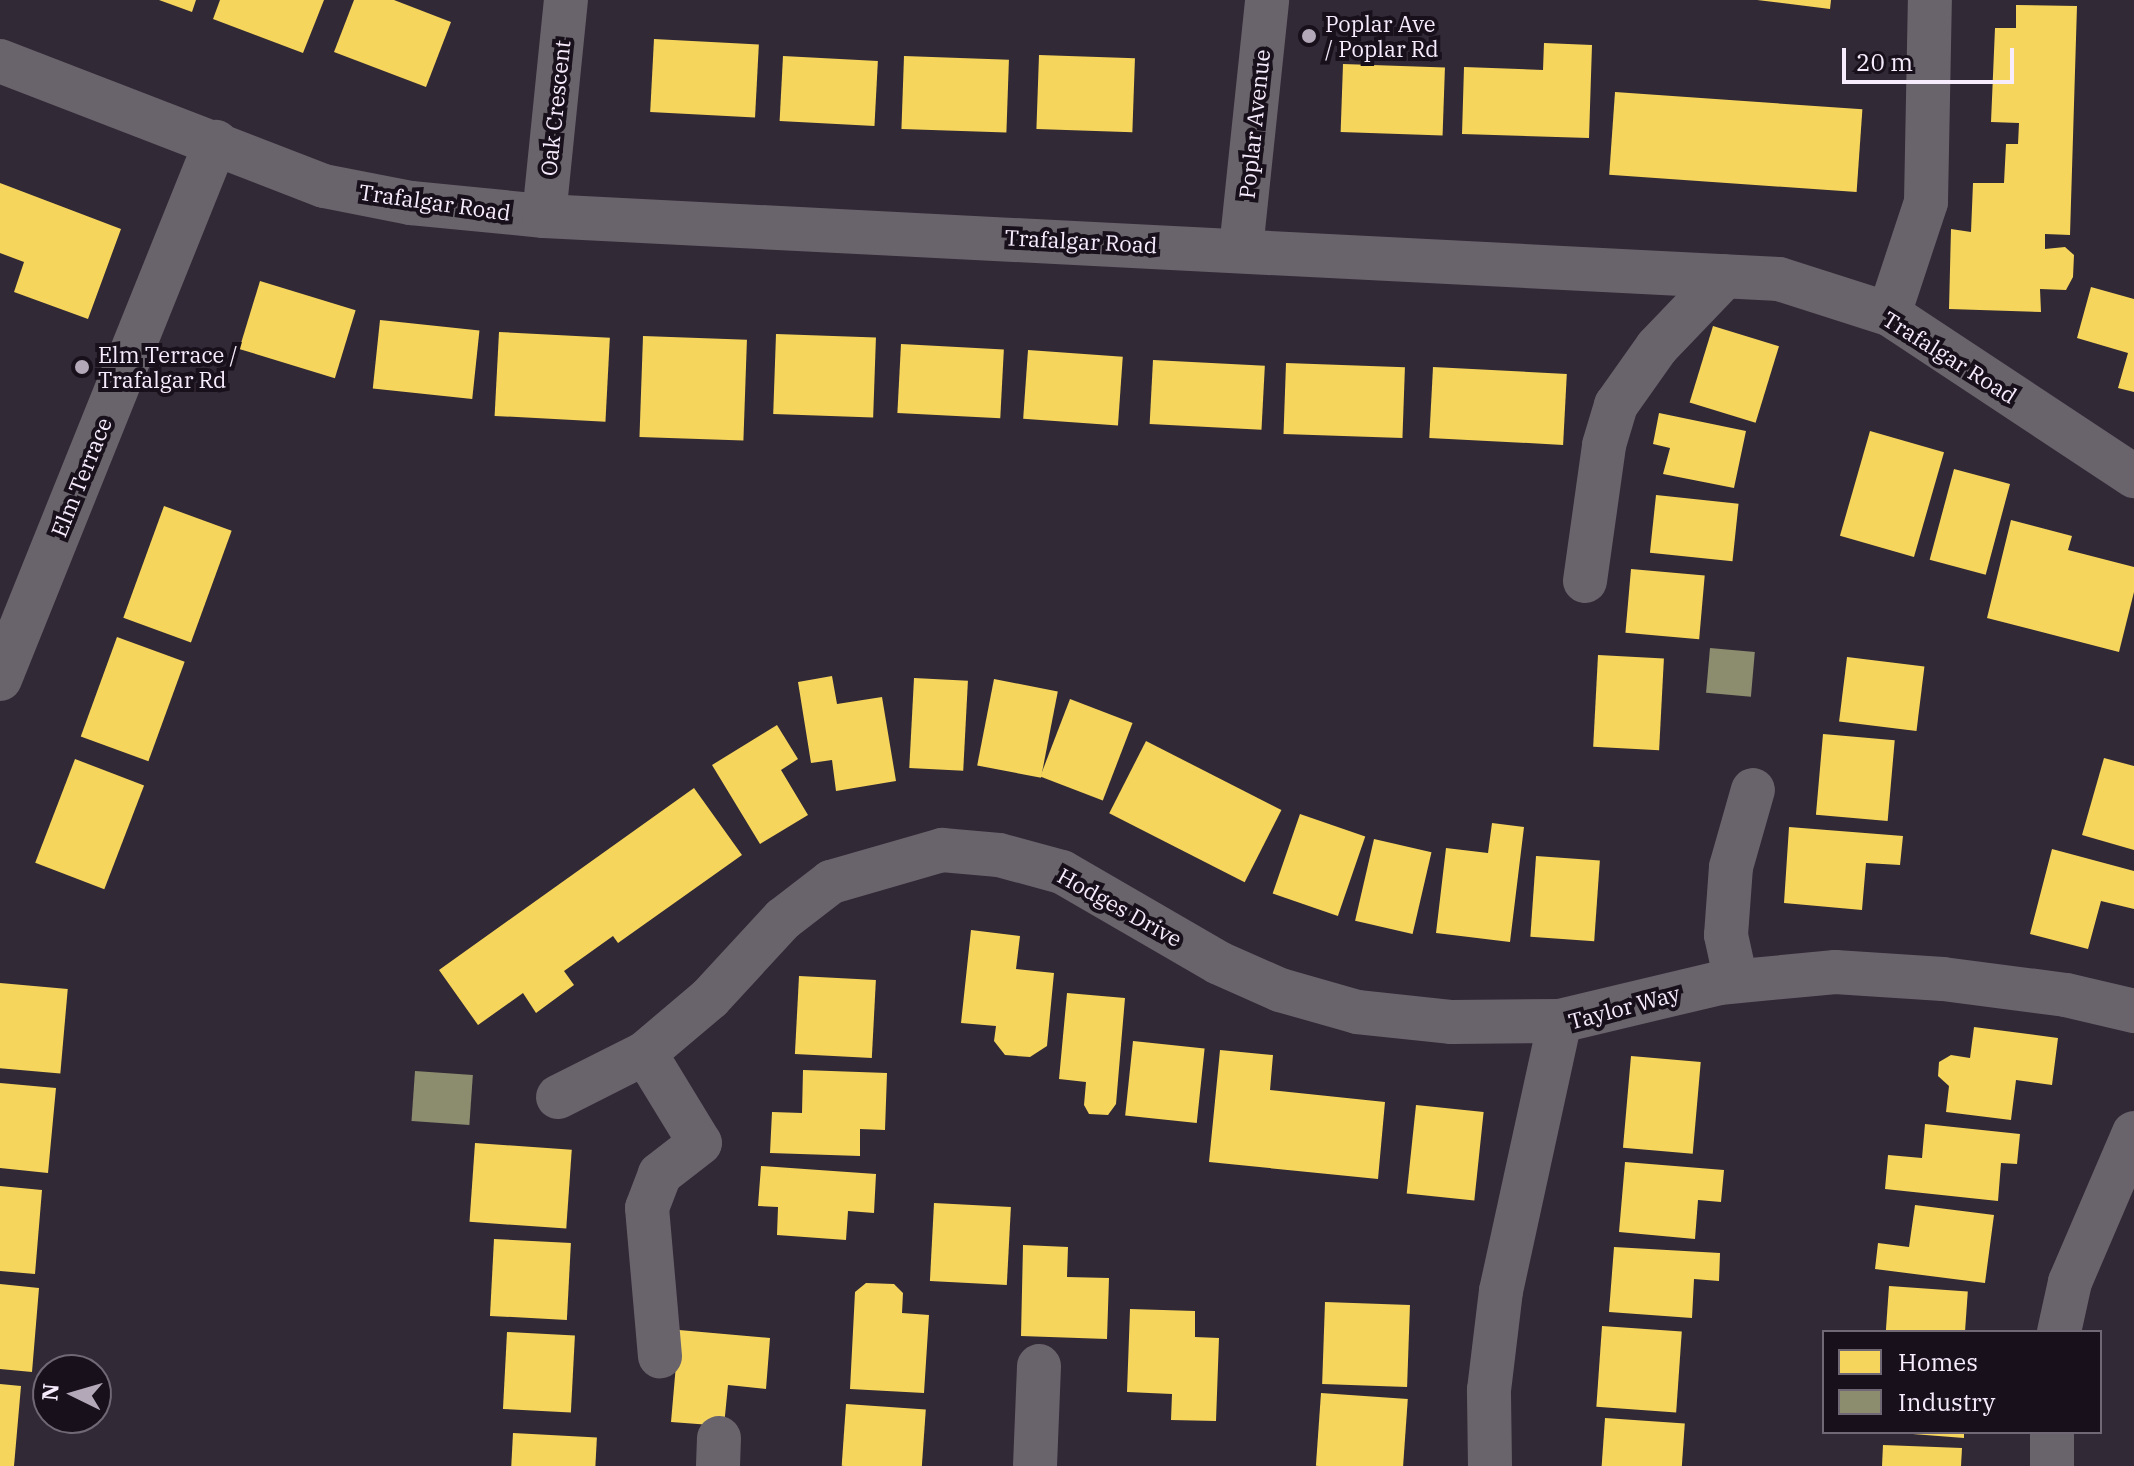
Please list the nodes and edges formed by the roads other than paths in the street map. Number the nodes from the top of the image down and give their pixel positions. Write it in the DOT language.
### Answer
graph roads {
  1 [pos="566,0"];
  2 [pos="1267,0"];
  3 [pos="1930,0"];
  4 [pos="0,61"];
  5 [pos="216,142"];
  6 [pos="544,216"];
  7 [pos="1241,249"];
  8 [pos="1725,276"];
  9 [pos="1889,314"];
  10 [pos="2134,476"];
  11 [pos="1585,581"];
  12 [pos="0,679"];
  13 [pos="1753,790"];
  14 [pos="1736,981"];
  15 [pos="2134,1011"];
  16 [pos="1560,1021"];
  17 [pos="645,1053"];
  18 [pos="558,1097"];
  19 [pos="2134,1133"];
  20 [pos="2059,1330"];
  21 [pos="660,1356"];
  22 [pos="1039,1366"];
  23 [pos="2052,1434"];
  24 [pos="1035,1466"];
  25 [pos="1490,1466"];
  26 [pos="2052,1466"];
  1 -- 6 [label="street, Oak Crescent"];
  2 -- 7 [label="street, Poplar Avenue"];
  3 -- 9 [label="street"];
  4 -- 5 [label="street, Trafalgar Road"];
  5 -- 6 [label="street, Trafalgar Road"];
  5 -- 12 [label="street, Elm Terrace"];
  6 -- 7 [label="street, Trafalgar Road"];
  7 -- 8 [label="street, Trafalgar Road"];
  8 -- 9 [label="street, Trafalgar Road"];
  8 -- 11 [label="street"];
  9 -- 10 [label="street, Trafalgar Road"];
  13 -- 14 [label="street"];
  14 -- 15 [label="street, Taylor Way"];
  14 -- 16 [label="street, Taylor Way"];
  16 -- 17 [label="street, Hodges Drive"];
  16 -- 25 [label="street, Taylor Way"];
  17 -- 18 [label="street, Hodges Drive"];
  17 -- 21 [label="street"];
  19 -- 20 [label="street"];
  22 -- 24 [label="street"];
  23 -- 26 [label="street"];
}
